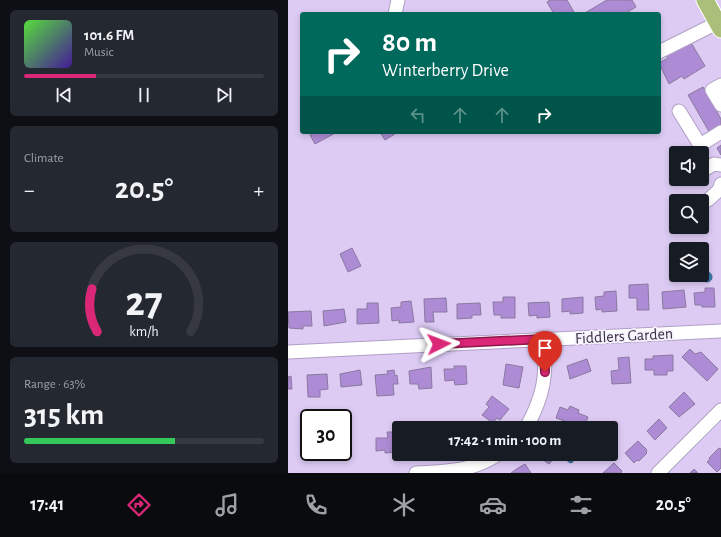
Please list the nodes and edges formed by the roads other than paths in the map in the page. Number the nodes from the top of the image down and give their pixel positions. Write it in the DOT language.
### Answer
graph roads {
  1 [pos="398,0"];
  2 [pos="705,0"];
  3 [pos="395,12"];
  4 [pos="719,26"];
  5 [pos="661,51"];
  6 [pos="721,86"];
  7 [pos="721,105"];
  8 [pos="680,112"];
  9 [pos="721,132"];
  10 [pos="721,165"];
  11 [pos="709,167"];
  12 [pos="721,184"];
  13 [pos="709,199"];
  14 [pos="721,331"];
  15 [pos="544,339"];
  16 [pos="288,352"];
  17 [pos="721,410"];
  18 [pos="530,421"];
  19 [pos="485,461"];
  20 [pos="416,473"];
  21 [pos="658,473"];
  1 -- 3 [label="street"];
  2 -- 4 [label="main road"];
  4 -- 5 [label="street"];
  6 -- 7 [label="street"];
  8 -- 9 [label="street"];
  10 -- 11 [label="street"];
  12 -- 13 [label="street"];
  14 -- 15 [label="street, Fiddlers Garden"];
  15 -- 16 [label="street, Fiddlers Garden"];
  15 -- 18 [label="street"];
  17 -- 21 [label="street"];
  19 -- 20 [label="street"];
}
